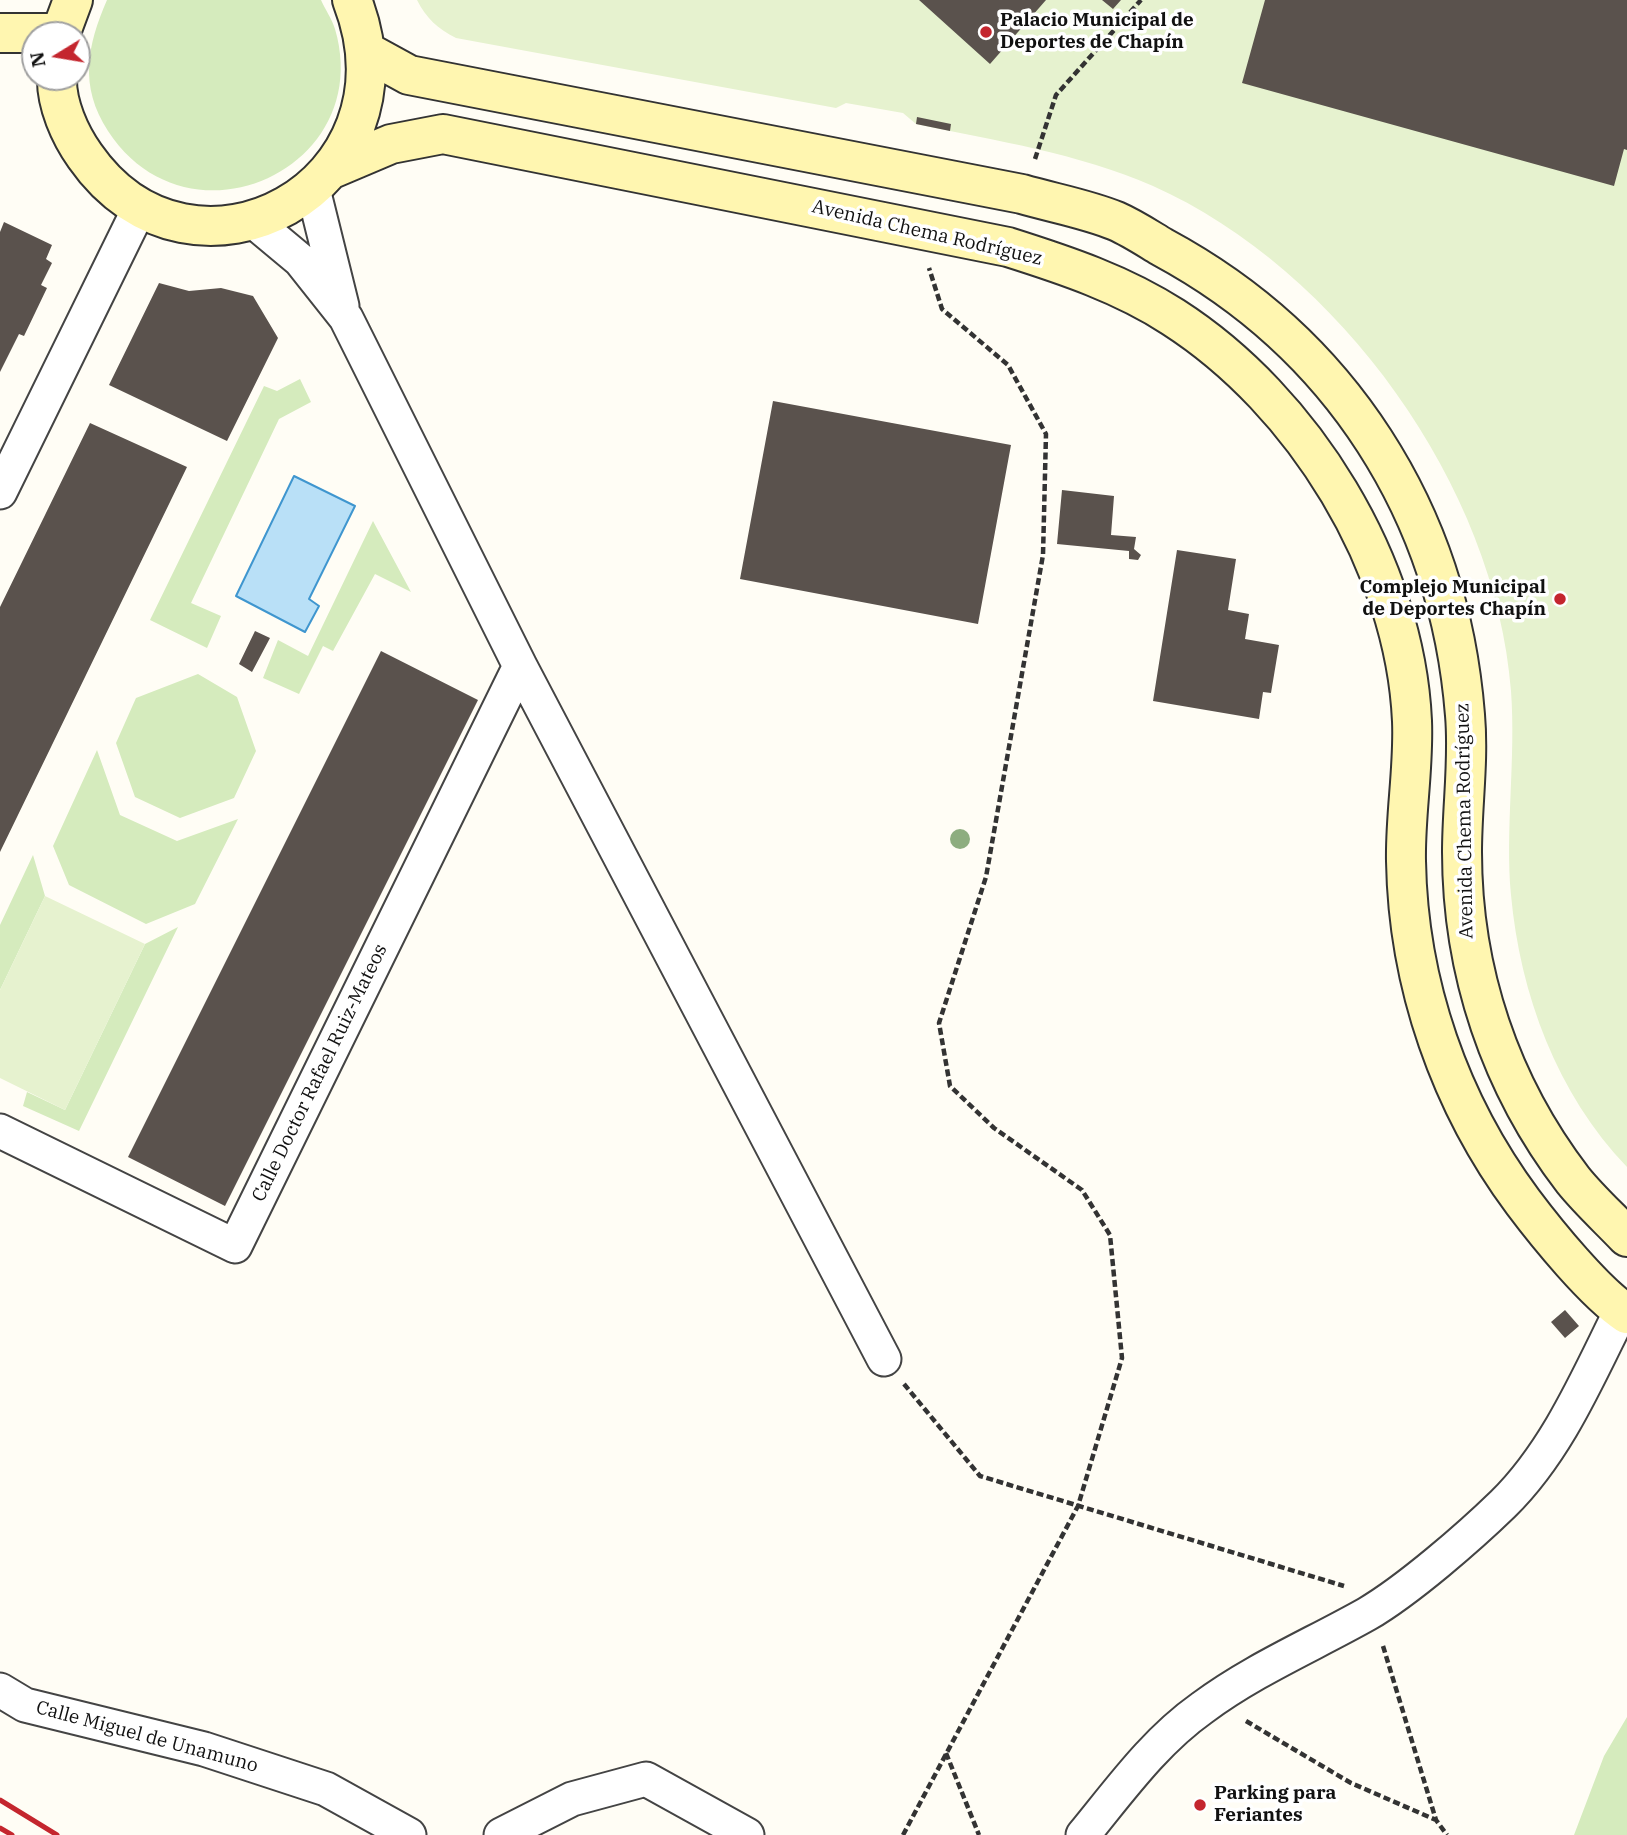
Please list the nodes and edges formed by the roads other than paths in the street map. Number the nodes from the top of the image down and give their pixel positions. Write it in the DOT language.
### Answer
graph roads {
  1 [pos="353,0"];
  2 [pos="21,30"];
  3 [pos="0,33"];
  4 [pos="367,51"];
  5 [pos="61,91"];
  6 [pos="323,179"];
  7 [pos="139,209"];
  8 [pos="252,220"];
  9 [pos="346,318"];
  10 [pos="0,492"];
  11 [pos="520,666"];
  12 [pos="0,1131"];
  13 [pos="1627,1237"];
  14 [pos="1624,1312"];
  15 [pos="884,1359"];
  16 [pos="0,1690"];
  17 [pos="409,1835"];
  18 [pos="501,1835"];
  19 [pos="747,1835"];
  20 [pos="1083,1835"];
  1 -- 4 [label="main road"];
  2 -- 3 [label="main road"];
  4 -- 6 [label="main road"];
  4 -- 13 [label="main road, Avenida Chema Rodríguez"];
  5 -- 7 [label="main road"];
  6 -- 8 [label="main road, Avenida Chema Rodríguez"];
  6 -- 9 [label="street"];
  6 -- 14 [label="main road, Avenida Chema Rodríguez"];
  7 -- 8 [label="main road, Avenida Chema Rodríguez"];
  7 -- 10 [label="street"];
  8 -- 9 [label="street"];
  9 -- 11 [label="street"];
  11 -- 12 [label="street, Calle Doctor Rafael Ruiz-Mateos"];
  11 -- 15 [label="street"];
  14 -- 20 [label="street"];
  16 -- 17 [label="street, Calle Miguel de Unamuno"];
  18 -- 19 [label="street"];
}
